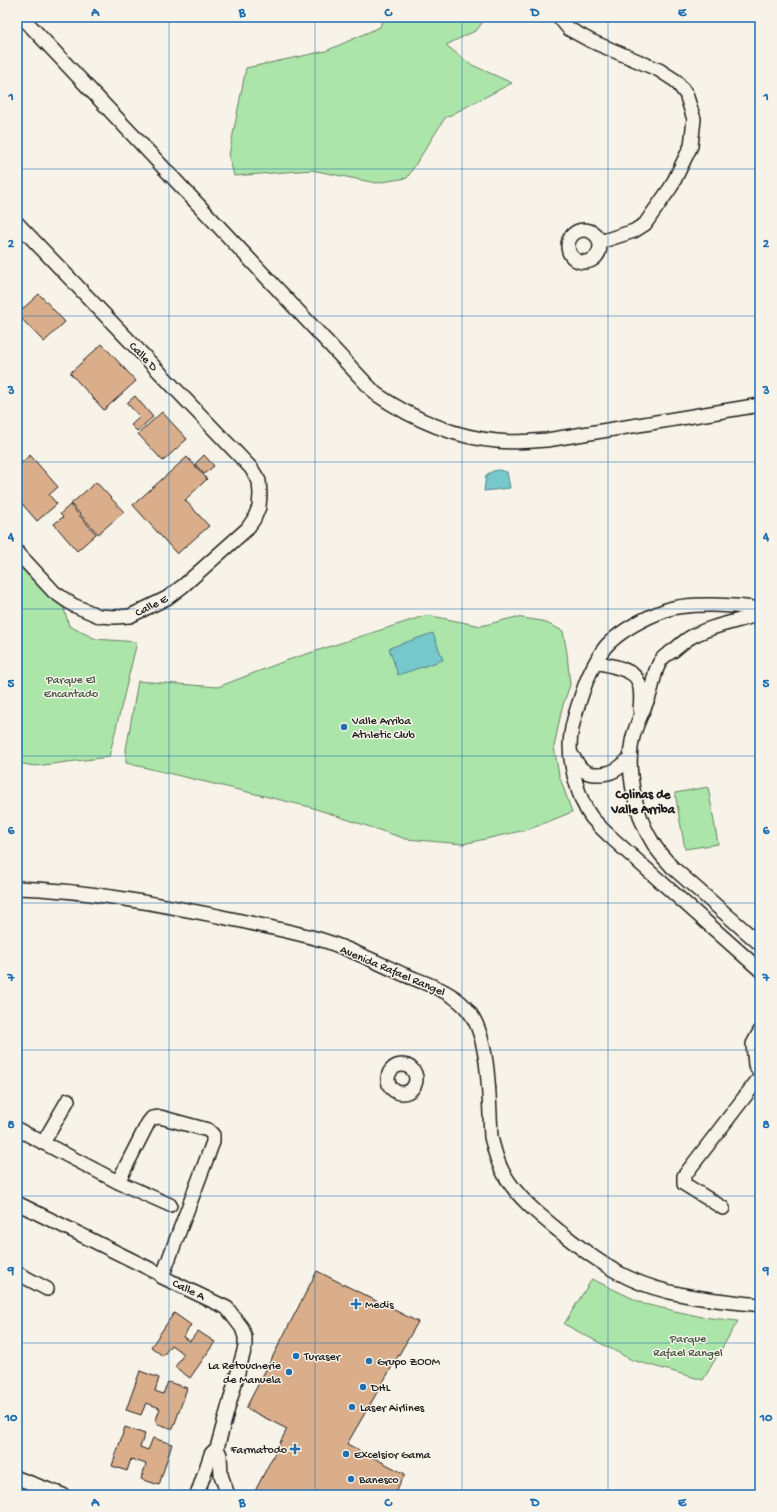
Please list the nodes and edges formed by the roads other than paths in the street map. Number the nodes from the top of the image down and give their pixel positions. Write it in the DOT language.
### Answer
graph roads {
  1 [pos="22,17"];
  2 [pos="559,17"];
  3 [pos="17,223"];
  4 [pos="600,242"];
  5 [pos="760,405"];
  6 [pos="260,494"];
  7 [pos="17,552"];
  8 [pos="760,609"];
  9 [pos="760,614"];
  10 [pos="596,662"];
  11 [pos="640,715"];
  12 [pos="571,753"];
  13 [pos="630,757"];
  14 [pos="17,888"];
  15 [pos="760,944"];
  16 [pos="760,970"];
  17 [pos="760,1031"];
  18 [pos="760,1072"];
  19 [pos="760,1077"];
  20 [pos="68,1100"];
  21 [pos="17,1129"];
  22 [pos="43,1143"];
  23 [pos="118,1182"];
  24 [pos="17,1203"];
  25 [pos="170,1205"];
  26 [pos="723,1208"];
  27 [pos="17,1273"];
  28 [pos="162,1277"];
  29 [pos="47,1289"];
  30 [pos="760,1305"];
  31 [pos="217,1448"];
  32 [pos="17,1478"];
  33 [pos="64,1495"];
  34 [pos="196,1495"];
  35 [pos="228,1495"];
  1 -- 5 [label="street"];
  2 -- 4 [label="street"];
  3 -- 6 [label="street, Calle D"];
  6 -- 7 [label="street, Calle E"];
  8 -- 10 [label="street"];
  9 -- 11 [label="street"];
  10 -- 11 [label="street"];
  10 -- 12 [label="street"];
  11 -- 13 [label="street"];
  12 -- 13 [label="street"];
  12 -- 16 [label="street"];
  13 -- 15 [label="street"];
  14 -- 30 [label="street, Avenida Rafael Rangel"];
  17 -- 18 [label="street"];
  19 -- 26 [label="street"];
  20 -- 22 [label="street"];
  21 -- 22 [label="street"];
  22 -- 23 [label="street"];
  23 -- 25 [label="street"];
  23 -- 28 [label="street"];
  24 -- 28 [label="street, Calle A"];
  27 -- 29 [label="street"];
  28 -- 31 [label="street, Calle A"];
  31 -- 34 [label="street, Calle A"];
  31 -- 35 [label="street, Calle A"];
  32 -- 33 [label="street"];
}
